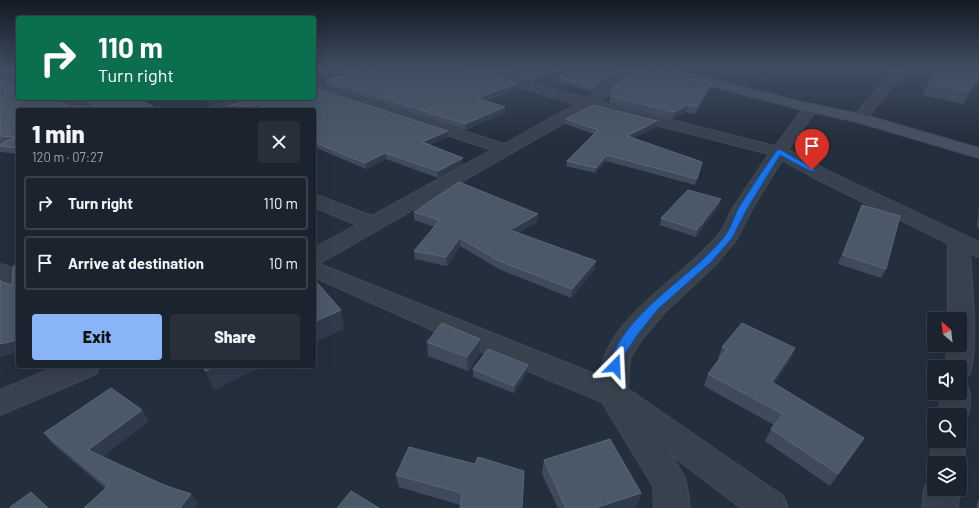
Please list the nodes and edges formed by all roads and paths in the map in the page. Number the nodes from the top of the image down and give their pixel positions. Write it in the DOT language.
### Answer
graph roads {
  1 [pos="328,92"];
  2 [pos="548,92"];
  3 [pos="604,92"];
  4 [pos="747,92"];
  5 [pos="882,92"];
  6 [pos="59,100"];
  7 [pos="251,100"];
  8 [pos="588,103"];
  9 [pos="81,108"];
  10 [pos="221,108"];
  11 [pos="811,108"];
  12 [pos="860,118"];
  13 [pos="504,149"];
  14 [pos="779,152"];
  15 [pos="979,153"];
  16 [pos="316,201"];
  17 [pos="374,224"];
  18 [pos="969,245"];
  19 [pos="316,256"];
  20 [pos="316,270"];
  21 [pos="0,271"];
  22 [pos="16,284"];
  23 [pos="960,360"];
  24 [pos="81,368"];
  25 [pos="613,394"];
  26 [pos="0,403"];
  27 [pos="941,496"];
  28 [pos="672,508"];
  29 [pos="770,508"];
  30 [pos="940,508"];
  1 -- 13 [label="street"];
  2 -- 8 [label="street"];
  3 -- 8 [label="street"];
  4 -- 11 [label="street"];
  5 -- 12 [label="street"];
  6 -- 9 [label="street"];
  7 -- 10 [label="street"];
  8 -- 13 [label="street"];
  8 -- 14 [label="street"];
  11 -- 12 [label="street"];
  11 -- 14 [label="street"];
  12 -- 15 [label="street"];
  13 -- 17 [label="street"];
  14 -- 18 [label="street"];
  14 -- 25 [label="street"];
  16 -- 17 [label="street"];
  17 -- 19 [label="street"];
  18 -- 23 [label="street"];
  20 -- 25 [label="street"];
  21 -- 22 [label="street"];
  24 -- 26 [label="street"];
  25 -- 28 [label="street"];
  25 -- 29 [label="street"];
  27 -- 30 [label="street"];
}
